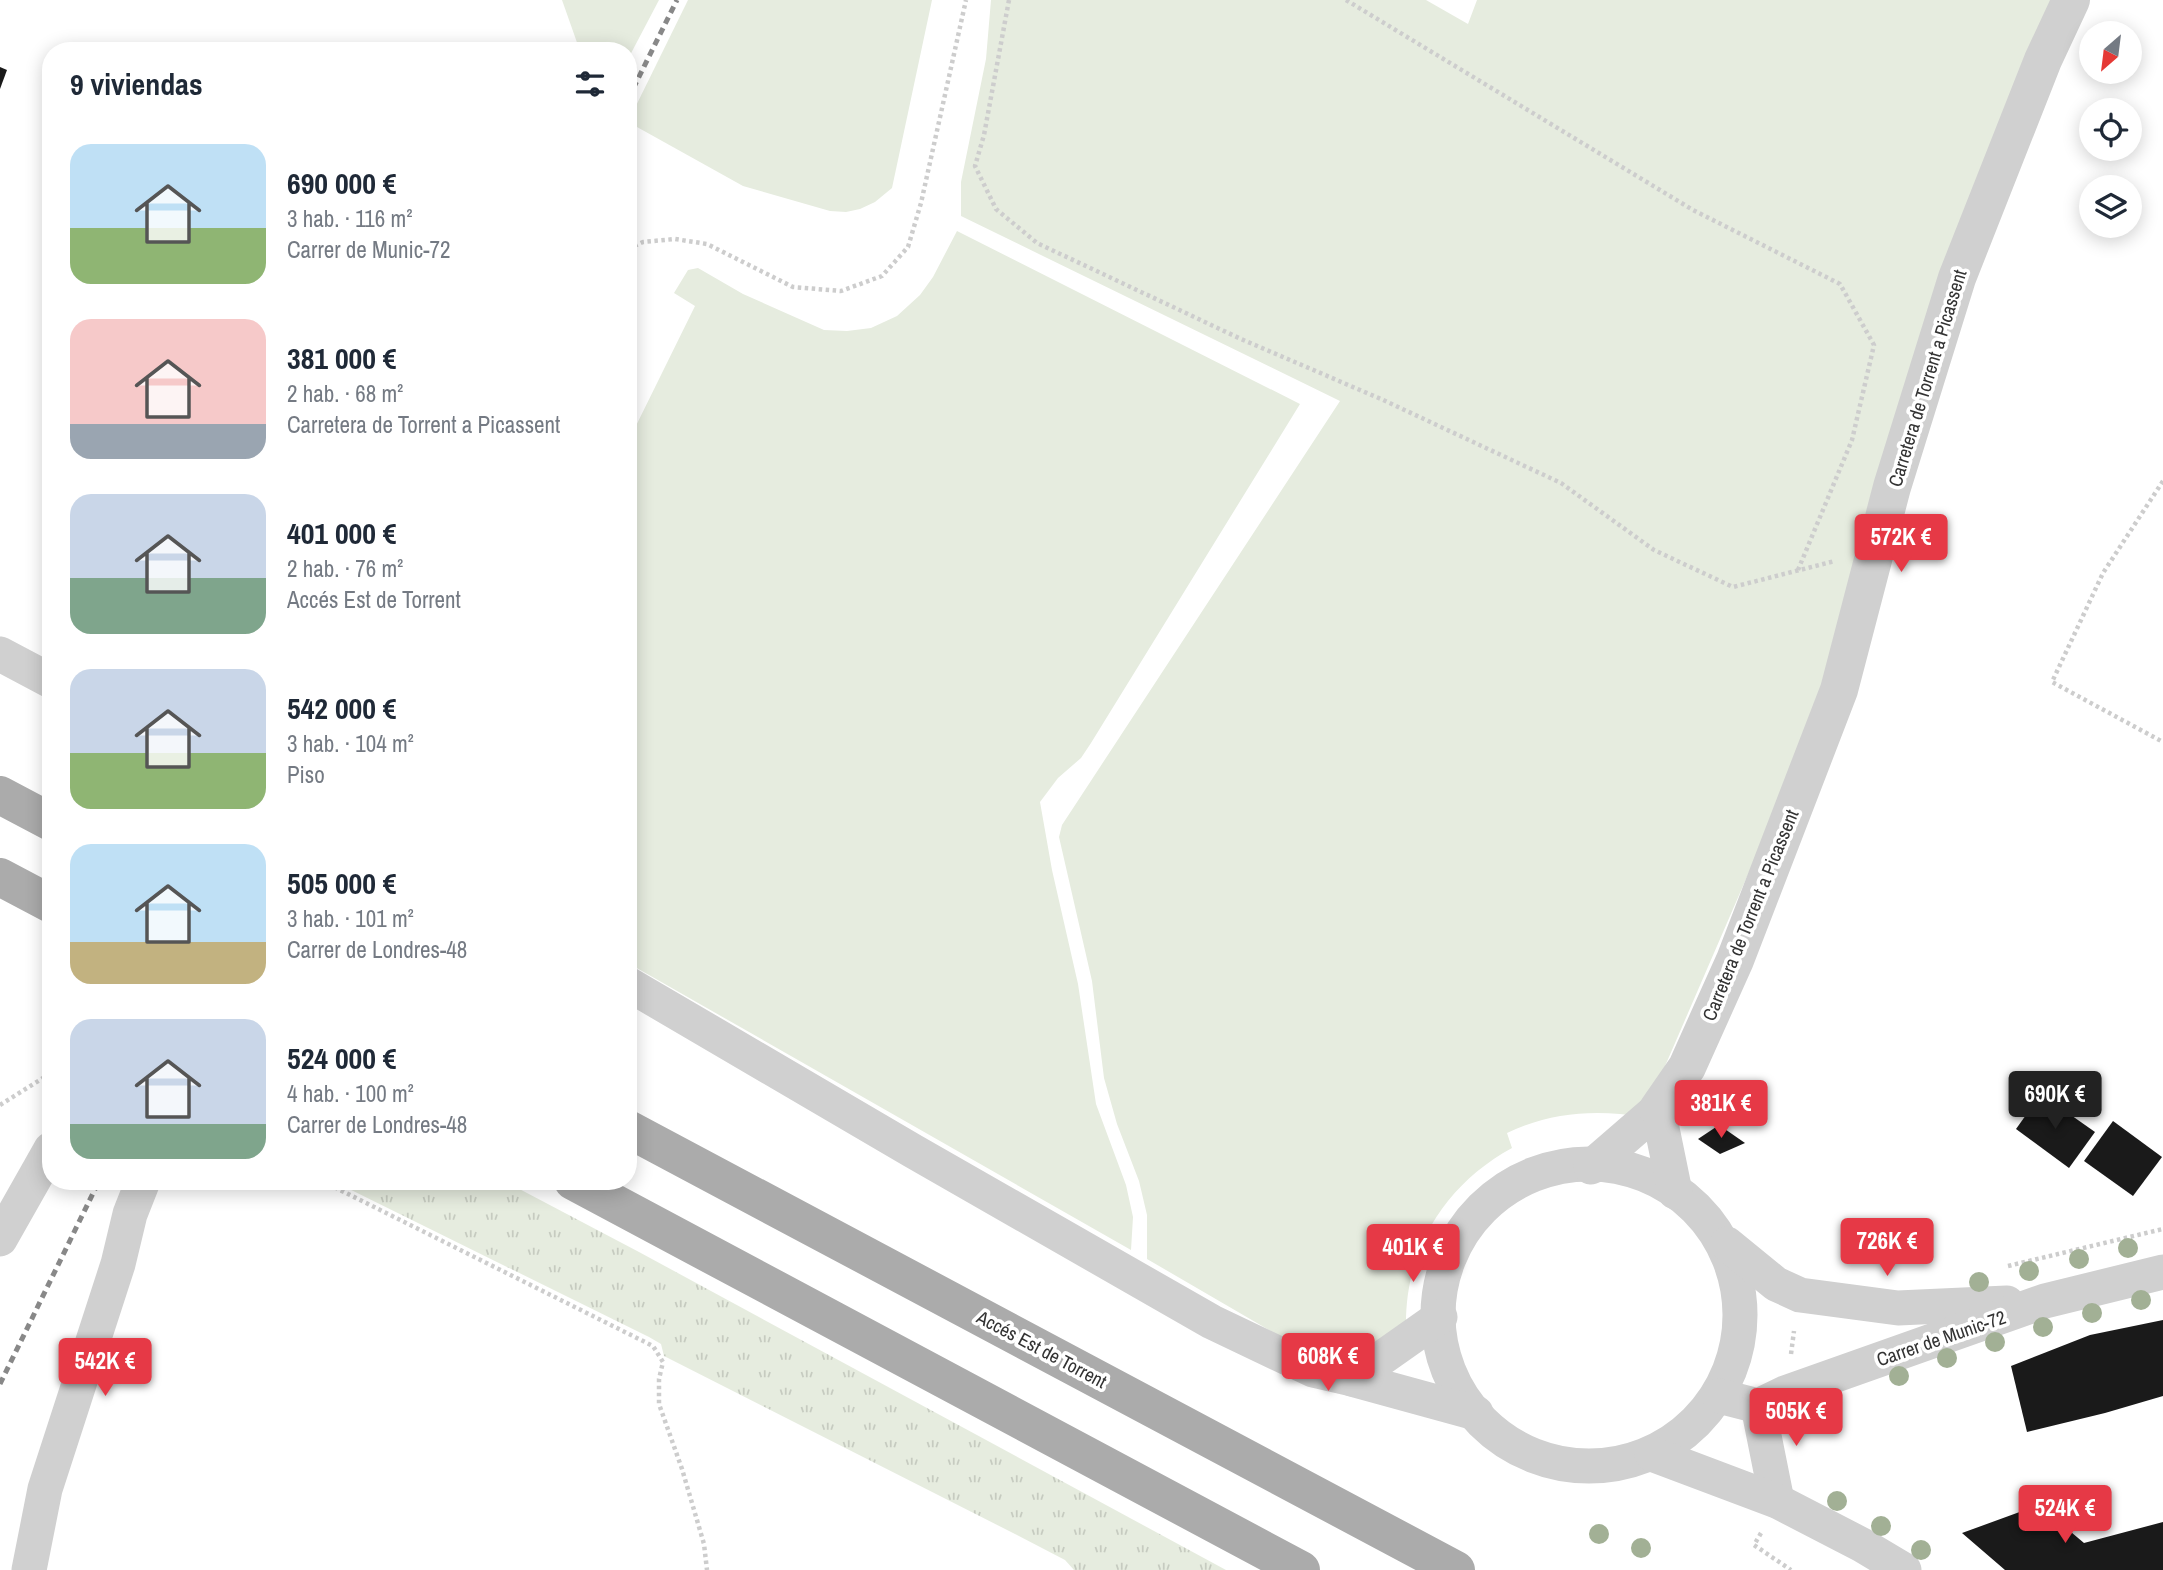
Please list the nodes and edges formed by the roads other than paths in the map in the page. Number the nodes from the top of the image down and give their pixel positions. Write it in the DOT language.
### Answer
graph roads {
  1 [pos="2071,0"];
  2 [pos="0,654"];
  3 [pos="42,676"];
  4 [pos="0,795"];
  5 [pos="42,817"];
  6 [pos="0,877"];
  7 [pos="42,899"];
  8 [pos="637,989"];
  9 [pos="1658,1109"];
  10 [pos="637,1134"];
  11 [pos="42,1165"];
  12 [pos="1591,1167"];
  13 [pos="139,1190"];
  14 [pos="590,1190"];
  15 [pos="1675,1192"];
  16 [pos="0,1239"];
  17 [pos="1727,1244"];
  18 [pos="2163,1272"];
  19 [pos="2045,1301"];
  20 [pos="1440,1317"];
  21 [pos="1352,1379"];
  22 [pos="1719,1396"];
  23 [pos="1758,1406"];
  24 [pos="1476,1413"];
  25 [pos="1652,1454"];
  26 [pos="1777,1501"];
  27 [pos="29,1570"];
  28 [pos="1301,1570"];
  29 [pos="1456,1570"];
  30 [pos="1904,1570"];
  1 -- 9 [label="street, Carretera de Torrent a Picassent"];
  2 -- 3 [label="street"];
  4 -- 5 [label="main road"];
  6 -- 7 [label="main road"];
  8 -- 21 [label="street"];
  9 -- 12 [label="street"];
  9 -- 15 [label="street"];
  10 -- 29 [label="main road, Accés Est de Torrent"];
  11 -- 16 [label="street"];
  12 -- 15 [label="street, Carrer de Munic-72"];
  12 -- 20 [label="street, Carrer de Munic-72"];
  13 -- 27 [label="street"];
  14 -- 28 [label="main road"];
  15 -- 17 [label="street, Carrer de Munic-72"];
  17 -- 19 [label="street, Carrer de Munic-72"];
  17 -- 22 [label="street"];
  18 -- 19 [label="street, Carrer de Munic-72"];
  19 -- 23 [label="street, Carrer de Munic-72"];
  20 -- 21 [label="street"];
  20 -- 24 [label="street, Carrer de Munic-72"];
  21 -- 24 [label="street"];
  22 -- 23 [label="street"];
  22 -- 25 [label="street"];
  23 -- 26 [label="street"];
  24 -- 25 [label="street"];
  25 -- 26 [label="street"];
  26 -- 30 [label="street"];
}
